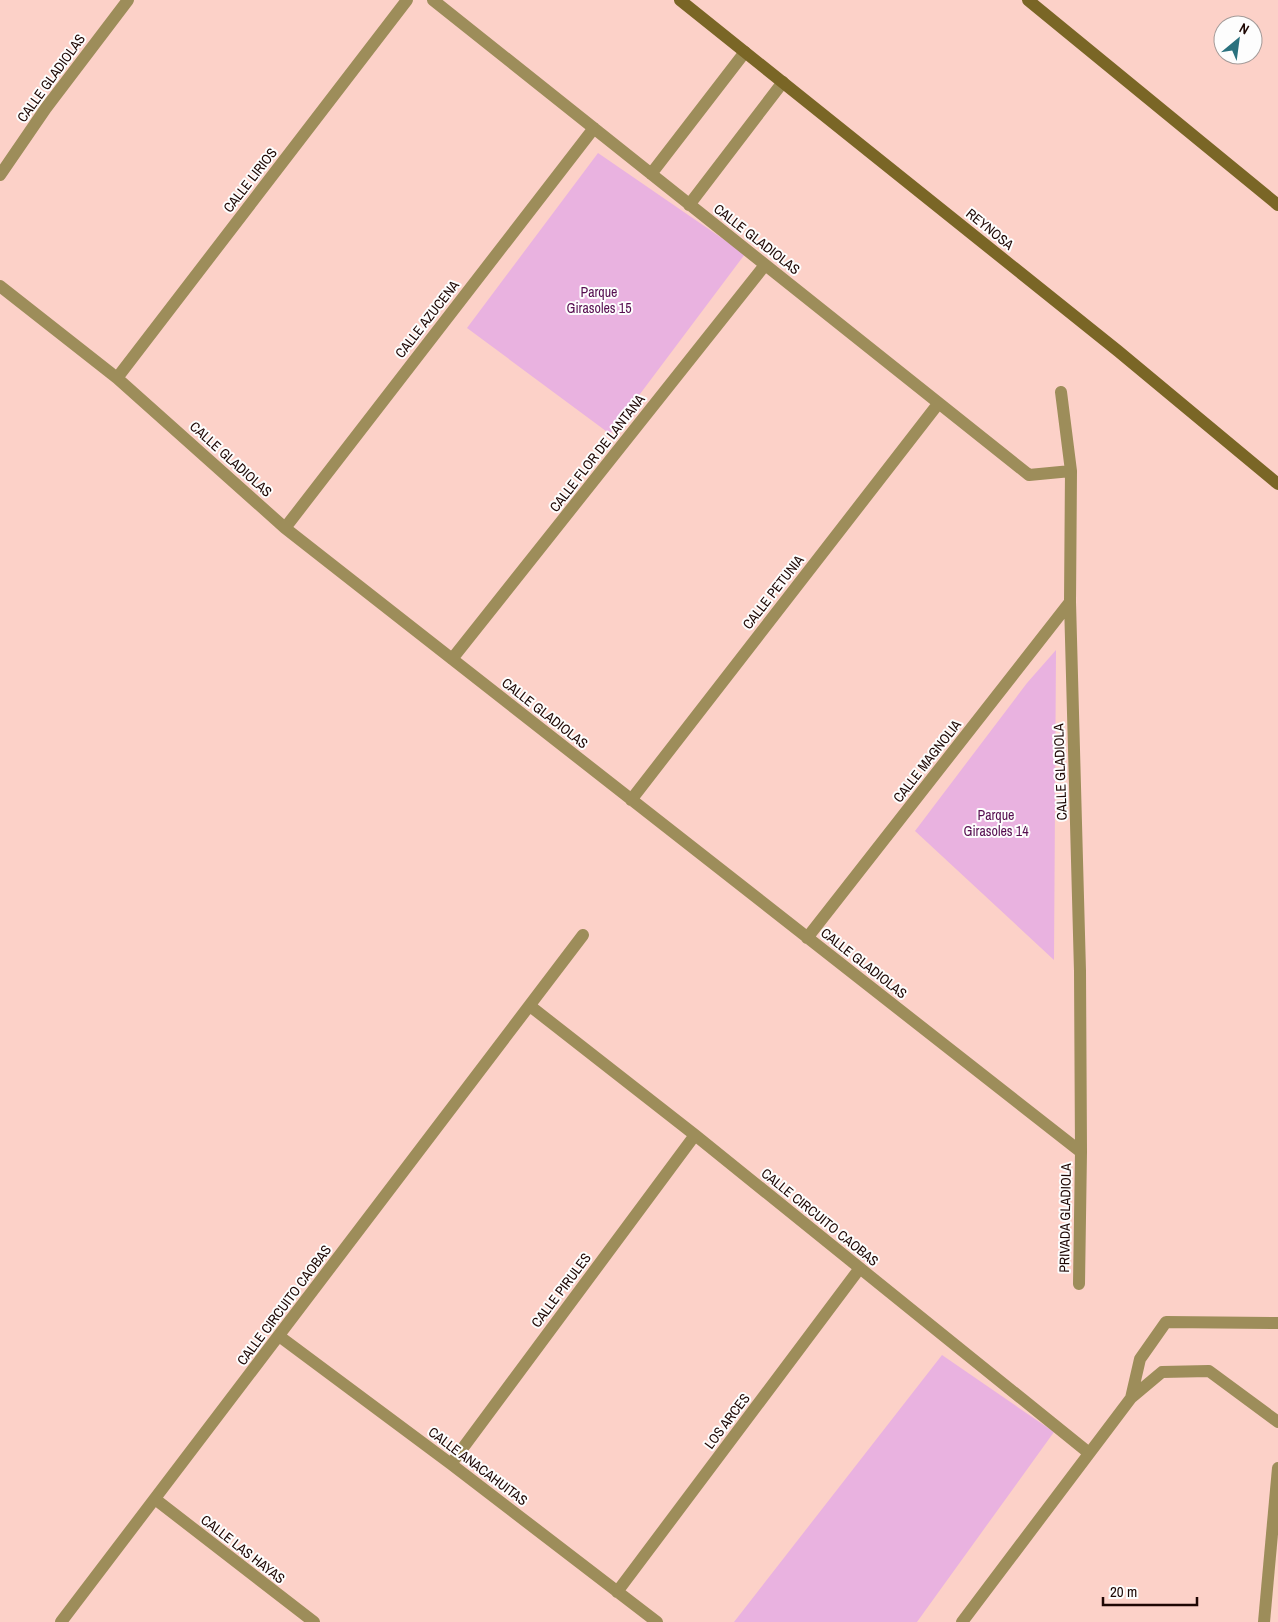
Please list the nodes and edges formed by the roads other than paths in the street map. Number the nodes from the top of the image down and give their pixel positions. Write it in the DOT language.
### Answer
graph roads {
  1 [pos="128,0"];
  2 [pos="407,0"];
  3 [pos="433,0"];
  4 [pos="680,0"];
  5 [pos="1028,0"];
  6 [pos="745,52"];
  7 [pos="783,82"];
  8 [pos="594,128"];
  9 [pos="651,174"];
  10 [pos="0,175"];
  11 [pos="689,205"];
  12 [pos="1278,205"];
  13 [pos="765,265"];
  14 [pos="0,286"];
  15 [pos="117,378"];
  16 [pos="1061,392"];
  17 [pos="938,404"];
  18 [pos="1071,471"];
  19 [pos="1278,484"];
  20 [pos="285,528"];
  21 [pos="1070,602"];
  22 [pos="452,659"];
  23 [pos="631,800"];
  24 [pos="583,935"];
  25 [pos="807,938"];
  26 [pos="530,1006"];
  27 [pos="695,1135"];
  28 [pos="1081,1152"];
  29 [pos="860,1268"];
  30 [pos="1079,1284"];
  31 [pos="1278,1323"];
  32 [pos="279,1336"];
  33 [pos="1131,1398"];
  34 [pos="1278,1422"];
  35 [pos="1089,1453"];
  36 [pos="451,1464"];
  37 [pos="1278,1468"];
  38 [pos="155,1499"];
  39 [pos="617,1592"];
  40 [pos="61,1622"];
  41 [pos="314,1622"];
  42 [pos="657,1622"];
  43 [pos="962,1622"];
  44 [pos="1264,1622"];
  1 -- 10 [label="street, CALLE GLADIOLAS"];
  2 -- 15 [label="street, CALLE LIRIOS"];
  3 -- 8 [label="street, CALLE GLADIOLAS"];
  4 -- 6 [label="main road, REYNOSA"];
  5 -- 12 [label="main road"];
  6 -- 7 [label="main road, REYNOSA"];
  6 -- 9 [label="street"];
  7 -- 11 [label="street"];
  7 -- 19 [label="main road, REYNOSA"];
  8 -- 9 [label="street, CALLE GLADIOLAS"];
  8 -- 20 [label="street, CALLE AZUCENA"];
  9 -- 11 [label="street, CALLE GLADIOLAS"];
  11 -- 13 [label="street, CALLE GLADIOLAS"];
  13 -- 17 [label="street, CALLE GLADIOLAS"];
  13 -- 22 [label="street, CALLE FLOR DE LANTANA"];
  14 -- 15 [label="street, CALLE GLADIOLAS"];
  15 -- 20 [label="street, CALLE GLADIOLAS"];
  16 -- 18 [label="street, CALLE GLADIOLA"];
  17 -- 18 [label="street, CALLE GLADIOLAS"];
  17 -- 23 [label="street, CALLE PETUNIA"];
  18 -- 21 [label="street, CALLE GLADIOLA"];
  20 -- 22 [label="street, CALLE GLADIOLAS"];
  21 -- 25 [label="street, CALLE MAGNOLIA"];
  21 -- 28 [label="street, CALLE GLADIOLA"];
  22 -- 23 [label="street, CALLE GLADIOLAS"];
  23 -- 25 [label="street, CALLE GLADIOLAS"];
  24 -- 26 [label="street, CALLE CIRCUITO CAOBAS"];
  25 -- 28 [label="street, CALLE GLADIOLAS"];
  26 -- 27 [label="street, CALLE CIRCUITO CAOBAS"];
  26 -- 32 [label="street, CALLE CIRCUITO CAOBAS"];
  27 -- 29 [label="street, CALLE CIRCUITO CAOBAS"];
  27 -- 36 [label="street, CALLE PIRULES"];
  28 -- 30 [label="street, PRIVADA GLADIOLA"];
  29 -- 35 [label="street, CALLE CIRCUITO CAOBAS"];
  29 -- 39 [label="street, LOS ARCES"];
  31 -- 33 [label="street"];
  32 -- 36 [label="street, CALLE ANACAHUITAS"];
  32 -- 38 [label="street, CALLE CIRCUITO CAOBAS"];
  33 -- 34 [label="street"];
  33 -- 35 [label="street"];
  35 -- 43 [label="street"];
  36 -- 39 [label="street, CALLE ANACAHUITAS"];
  37 -- 44 [label="street"];
  38 -- 40 [label="street, CALLE CIRCUITO CAOBAS"];
  38 -- 41 [label="street, CALLE LAS HAYAS"];
  39 -- 42 [label="street, CALLE ANACAHUITAS"];
}
